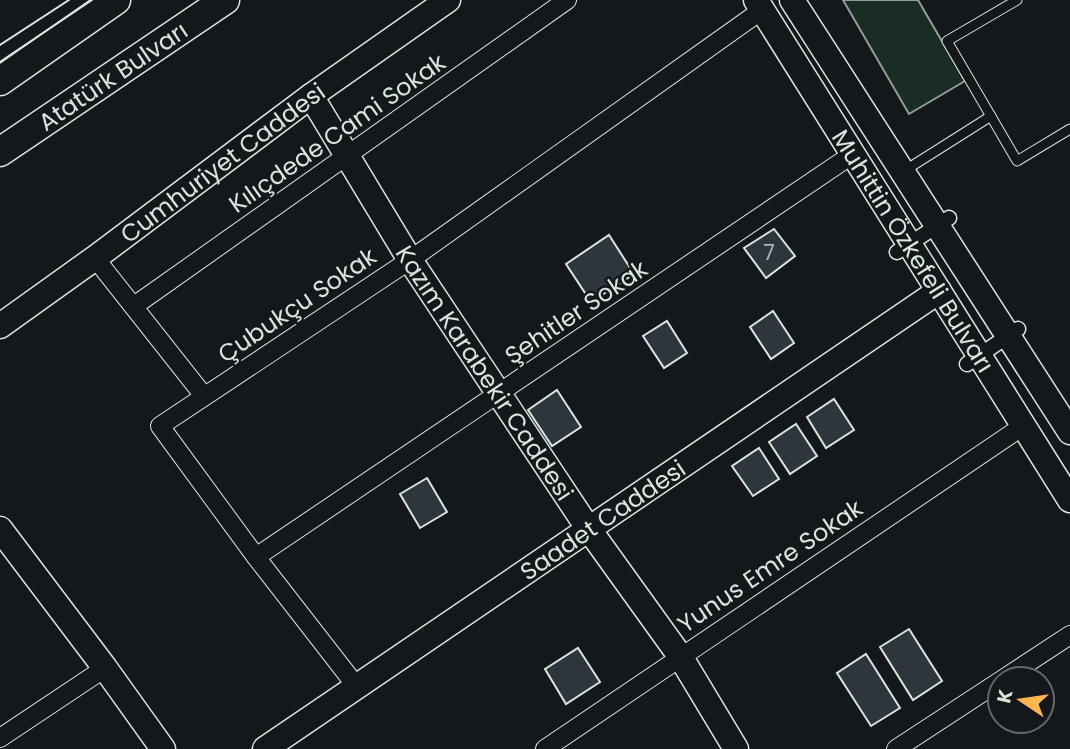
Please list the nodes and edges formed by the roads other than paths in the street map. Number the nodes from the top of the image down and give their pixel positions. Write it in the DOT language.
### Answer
graph roads {
  1 [pos="117,0"];
  2 [pos="225,0"];
  3 [pos="449,0"];
  4 [pos="567,0"];
  5 [pos="792,0"];
  6 [pos="1017,0"];
  7 [pos="759,5"];
  8 [pos="0,81"];
  9 [pos="311,96"];
  10 [pos="991,116"];
  11 [pos="1070,129"];
  12 [pos="0,152"];
  13 [pos="853,154"];
  14 [pos="349,155"];
  15 [pos="903,172"];
  16 [pos="943,221"];
  17 [pos="903,248"];
  18 [pos="95,258"];
  19 [pos="410,260"];
  20 [pos="939,291"];
  21 [pos="134,306"];
  22 [pos="0,326"];
  23 [pos="1013,332"];
  24 [pos="973,360"];
  25 [pos="499,395"];
  26 [pos="204,396"];
  27 [pos="1063,404"];
  28 [pos="1023,426"];
  29 [pos="1070,432"];
  30 [pos="1070,500"];
  31 [pos="587,528"];
  32 [pos="0,529"];
  33 [pos="256,556"];
  34 [pos="1070,635"];
  35 [pos="680,656"];
  36 [pos="1024,665"];
  37 [pos="105,667"];
  38 [pos="358,687"];
  39 [pos="986,690"];
  40 [pos="0,738"];
  41 [pos="163,749"];
  42 [pos="265,749"];
  43 [pos="545,749"];
  44 [pos="737,749"];
  45 [pos="896,749"];
  1 -- 8 [label="main road"];
  2 -- 12 [label="main road, Atatürk Bulvarı"];
  3 -- 9 [label="main road, Cumhuriyet Caddesi"];
  4 -- 14 [label="street, Kılıçdede Cami Sokak"];
  5 -- 15 [label="main road, Muhittin Özkefeli Bulvarı"];
  6 -- 10 [label="lane"];
  7 -- 13 [label="main road, Muhittin Özkefeli Bulvarı"];
  7 -- 19 [label="street, Çubukçu Sokak"];
  9 -- 14 [label="main road, Kazım Karabekir Caddesi"];
  9 -- 18 [label="main road, Cumhuriyet Caddesi"];
  10 -- 11 [label="lane"];
  10 -- 15 [label="lane"];
  13 -- 17 [label="main road, Muhittin Özkefeli Bulvarı"];
  13 -- 25 [label="street, Şehitler Sokak"];
  14 -- 19 [label="main road, Kazım Karabekir Caddesi"];
  14 -- 21 [label="street, Kılıçdede Cami Sokak"];
  15 -- 16 [label="main road, Muhittin Özkefeli Bulvarı"];
  16 -- 17 [label="street"];
  16 -- 23 [label="main road, Muhittin Özkefeli Bulvarı"];
  17 -- 20 [label="main road, Muhittin Özkefeli Bulvarı"];
  18 -- 21 [label="street"];
  18 -- 22 [label="main road, Cumhuriyet Caddesi"];
  19 -- 25 [label="main road, Kazım Karabekir Caddesi"];
  19 -- 26 [label="street, Çubukçu Sokak"];
  20 -- 24 [label="main road, Muhittin Özkefeli Bulvarı"];
  20 -- 31 [label="main road, Saadet Caddesi"];
  21 -- 26 [label="street"];
  23 -- 24 [label="street"];
  23 -- 27 [label="main road, Muhittin Özkefeli Bulvarı"];
  24 -- 28 [label="main road, Muhittin Özkefeli Bulvarı"];
  25 -- 31 [label="main road, Kazım Karabekir Caddesi"];
  25 -- 33 [label="street, Şehitler Sokak"];
  26 -- 33 [label="street, Çubukçu Sokak"];
  27 -- 29 [label="main road, Muhittin Özkefeli Bulvarı"];
  28 -- 30 [label="main road, Muhittin Özkefeli Bulvarı"];
  28 -- 35 [label="street, Yunus Emre Sokak"];
  31 -- 35 [label="main road, Kazım Karabekir Caddesi"];
  31 -- 38 [label="main road, Saadet Caddesi"];
  32 -- 37 [label="main road"];
  33 -- 38 [label="street, Çubukçu Sokak"];
  34 -- 36 [label="street"];
  35 -- 43 [label="street, Yunus Emre Sokak"];
  35 -- 44 [label="main road, Kazım Karabekir Caddesi"];
  37 -- 40 [label="street"];
  37 -- 41 [label="main road"];
  38 -- 42 [label="main road, Saadet Caddesi"];
  39 -- 45 [label="street"];
}
